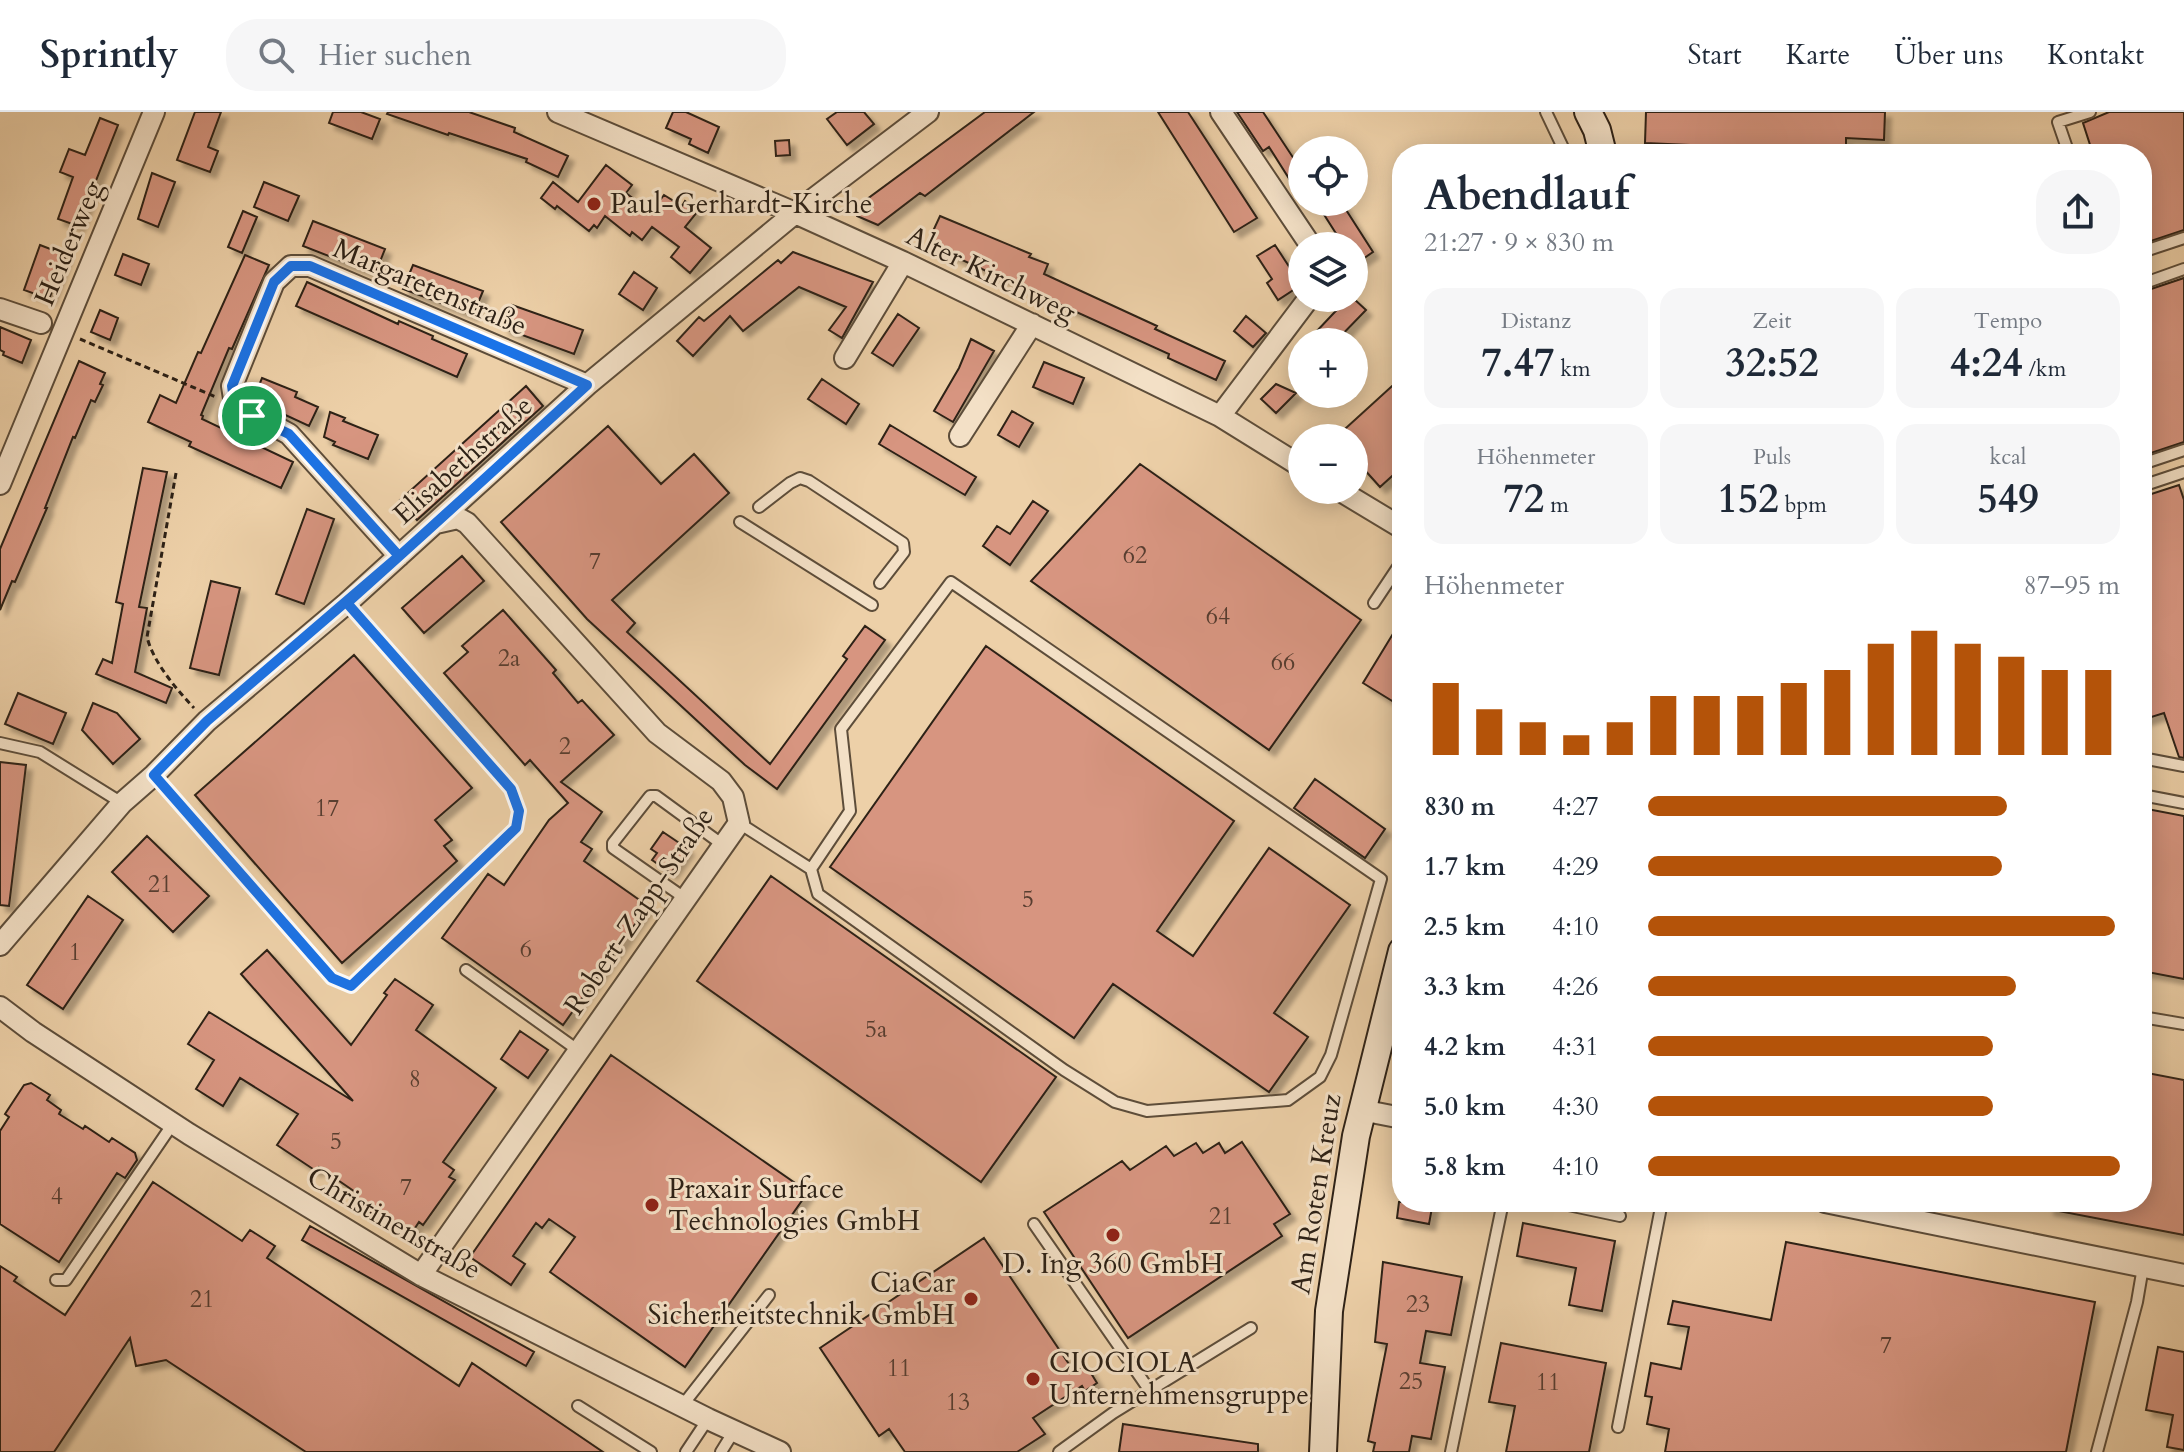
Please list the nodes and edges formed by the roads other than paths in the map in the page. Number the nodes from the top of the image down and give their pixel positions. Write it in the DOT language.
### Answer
graph roads {
  1 [pos="154,112"];
  2 [pos="558,112"];
  3 [pos="928,112"];
  4 [pos="1221,112"];
  5 [pos="1546,112"];
  6 [pos="1588,112"];
  7 [pos="2090,112"];
  8 [pos="1561,144"];
  9 [pos="1600,144"];
  10 [pos="2066,144"];
  11 [pos="795,213"];
  12 [pos="1302,232"];
  13 [pos="2184,238"];
  14 [pos="2152,249"];
  15 [pos="903,262"];
  16 [pos="2184,269"];
  17 [pos="2152,280"];
  18 [pos="0,309"];
  19 [pos="1298,312"];
  20 [pos="41,323"];
  21 [pos="1032,324"];
  22 [pos="845,358"];
  23 [pos="587,385"];
  24 [pos="1220,416"];
  25 [pos="960,436"];
  26 [pos="2184,450"];
  27 [pos="1288,458"];
  28 [pos="2152,461"];
  29 [pos="2184,472"];
  30 [pos="2152,483"];
  31 [pos="0,484"];
  32 [pos="1362,504"];
  33 [pos="759,507"];
  34 [pos="740,522"];
  35 [pos="1392,522"];
  36 [pos="436,523"];
  37 [pos="399,556"];
  38 [pos="1392,576"];
  39 [pos="880,583"];
  40 [pos="347,603"];
  41 [pos="1374,603"];
  42 [pos="872,605"];
  43 [pos="0,743"];
  44 [pos="2152,760"];
  45 [pos="2184,766"];
  46 [pos="154,775"];
  47 [pos="2152,797"];
  48 [pos="122,803"];
  49 [pos="2184,803"];
  50 [pos="739,823"];
  51 [pos="723,845"];
  52 [pos="811,869"];
  53 [pos="686,899"];
  54 [pos="0,945"];
  55 [pos="466,970"];
  56 [pos="1392,990"];
  57 [pos="0,1007"];
  58 [pos="2152,1019"];
  59 [pos="2184,1024"];
  60 [pos="579,1051"];
  61 [pos="1361,1110"];
  62 [pos="1392,1116"];
  63 [pos="174,1122"];
  64 [pos="1501,1212"];
  65 [pos="1601,1212"];
  66 [pos="1660,1212"];
  67 [pos="1874,1212"];
  68 [pos="1620,1216"];
  69 [pos="1034,1224"];
  70 [pos="2143,1267"];
  71 [pos="421,1275"];
  72 [pos="2184,1275"];
  73 [pos="56,1280"];
  74 [pos="769,1295"];
  75 [pos="1251,1328"];
  76 [pos="1150,1391"];
  77 [pos="578,1406"];
  78 [pos="682,1406"];
  79 [pos="708,1419"];
  80 [pos="1618,1427"];
  81 [pos="734,1431"];
  82 [pos="651,1452"];
  83 [pos="686,1452"];
  84 [pos="721,1452"];
  85 [pos="780,1452"];
  86 [pos="1059,1452"];
  87 [pos="1323,1452"];
  88 [pos="1451,1452"];
  89 [pos="2097,1452"];
  1 -- 31 [label="street, Heiderweg"];
  2 -- 11 [label="street, Alter Kirchweg"];
  3 -- 11 [label="street, Elisabethstraße"];
  4 -- 12 [label="street"];
  5 -- 8 [label="lane"];
  6 -- 9 [label="street"];
  7 -- 10 [label="lane"];
  11 -- 15 [label="street, Alter Kirchweg"];
  11 -- 23 [label="street, Elisabethstraße"];
  13 -- 14 [label="lane"];
  15 -- 21 [label="street, Alter Kirchweg"];
  15 -- 22 [label="street"];
  16 -- 17 [label="lane"];
  18 -- 20 [label="street"];
  19 -- 24 [label="street"];
  21 -- 24 [label="street, Alter Kirchweg"];
  21 -- 25 [label="street"];
  23 -- 36 [label="street, Elisabethstraße"];
  23 -- 37 [label="street, Margaretenstraße"];
  24 -- 27 [label="street, Alter Kirchweg"];
  26 -- 28 [label="lane"];
  29 -- 30 [label="lane"];
  32 -- 35 [label="street"];
  33 -- 39 [label="lane"];
  34 -- 42 [label="lane"];
  36 -- 37 [label="street, Elisabethstraße"];
  36 -- 50 [label="street, Robert-Zapp-Straße"];
  37 -- 40 [label="street, Elisabethstraße"];
  38 -- 41 [label="lane"];
  40 -- 46 [label="street, Elisabethstraße"];
  40 -- 46 [label="lane"];
  43 -- 48 [label="lane"];
  44 -- 45 [label="lane"];
  46 -- 48 [label="street, Elisabethstraße"];
  47 -- 49 [label="lane"];
  48 -- 54 [label="street, Elisabethstraße"];
  50 -- 51 [label="street, Robert-Zapp-Straße"];
  50 -- 52 [label="lane"];
  51 -- 53 [label="street, Robert-Zapp-Straße"];
  51 -- 53 [label="lane"];
  52 -- 52 [label="lane"];
  53 -- 60 [label="street, Robert-Zapp-Straße"];
  55 -- 60 [label="lane"];
  56 -- 61 [label="street, Am Roten Kreuz"];
  57 -- 63 [label="street, Christinenstraße"];
  58 -- 59 [label="lane"];
  60 -- 71 [label="street, Robert-Zapp-Straße"];
  61 -- 62 [label="street"];
  61 -- 87 [label="street, Am Roten Kreuz"];
  63 -- 71 [label="street, Christinenstraße"];
  63 -- 73 [label="lane"];
  64 -- 88 [label="lane"];
  65 -- 68 [label="lane"];
  66 -- 80 [label="lane"];
  67 -- 70 [label="street"];
  69 -- 76 [label="lane"];
  70 -- 72 [label="street"];
  70 -- 89 [label="lane"];
  71 -- 78 [label="street, Christinenstraße"];
  74 -- 78 [label="lane"];
  75 -- 76 [label="lane"];
  76 -- 86 [label="lane"];
  77 -- 82 [label="lane"];
  78 -- 79 [label="street, Christinenstraße"];
  79 -- 81 [label="street, Christinenstraße"];
  79 -- 83 [label="lane"];
  81 -- 84 [label="lane"];
  81 -- 85 [label="street, Christinenstraße"];
}
